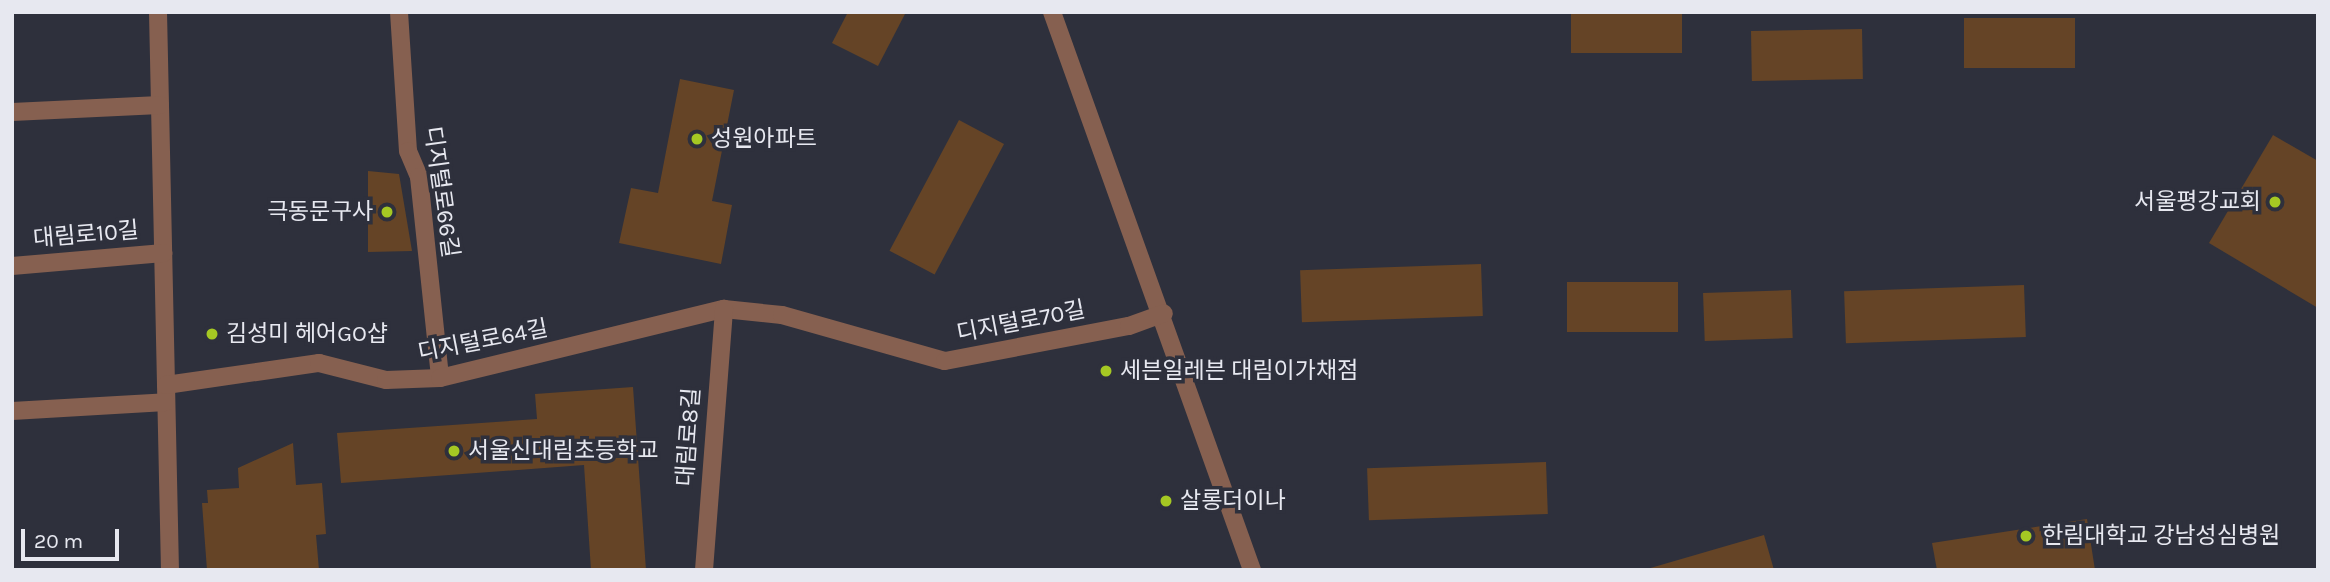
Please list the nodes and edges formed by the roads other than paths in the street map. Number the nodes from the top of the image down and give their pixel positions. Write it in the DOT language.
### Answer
graph roads {
  1 [pos="158,12"];
  2 [pos="399,12"];
  3 [pos="1052,12"];
  4 [pos="160,104"];
  5 [pos="12,112"];
  6 [pos="163,253"];
  7 [pos="12,266"];
  8 [pos="724,309"];
  9 [pos="1164,313"];
  10 [pos="440,378"];
  11 [pos="166,393"];
  12 [pos="12,411"];
  13 [pos="170,570"];
  14 [pos="704,570"];
  15 [pos="1252,570"];
  1 -- 4 [label="street"];
  2 -- 10 [label="street, 디지털로66길"];
  3 -- 9 [label="street"];
  4 -- 5 [label="street"];
  4 -- 6 [label="street"];
  6 -- 7 [label="street, 대림로10길"];
  6 -- 11 [label="street"];
  8 -- 9 [label="street, 디지털로70길"];
  8 -- 10 [label="street, 디지털로64길"];
  8 -- 14 [label="street, 대림로8길"];
  9 -- 15 [label="street"];
  10 -- 11 [label="street, 디지털로64길"];
  11 -- 12 [label="street, 디지털로64길"];
  11 -- 13 [label="street"];
}
